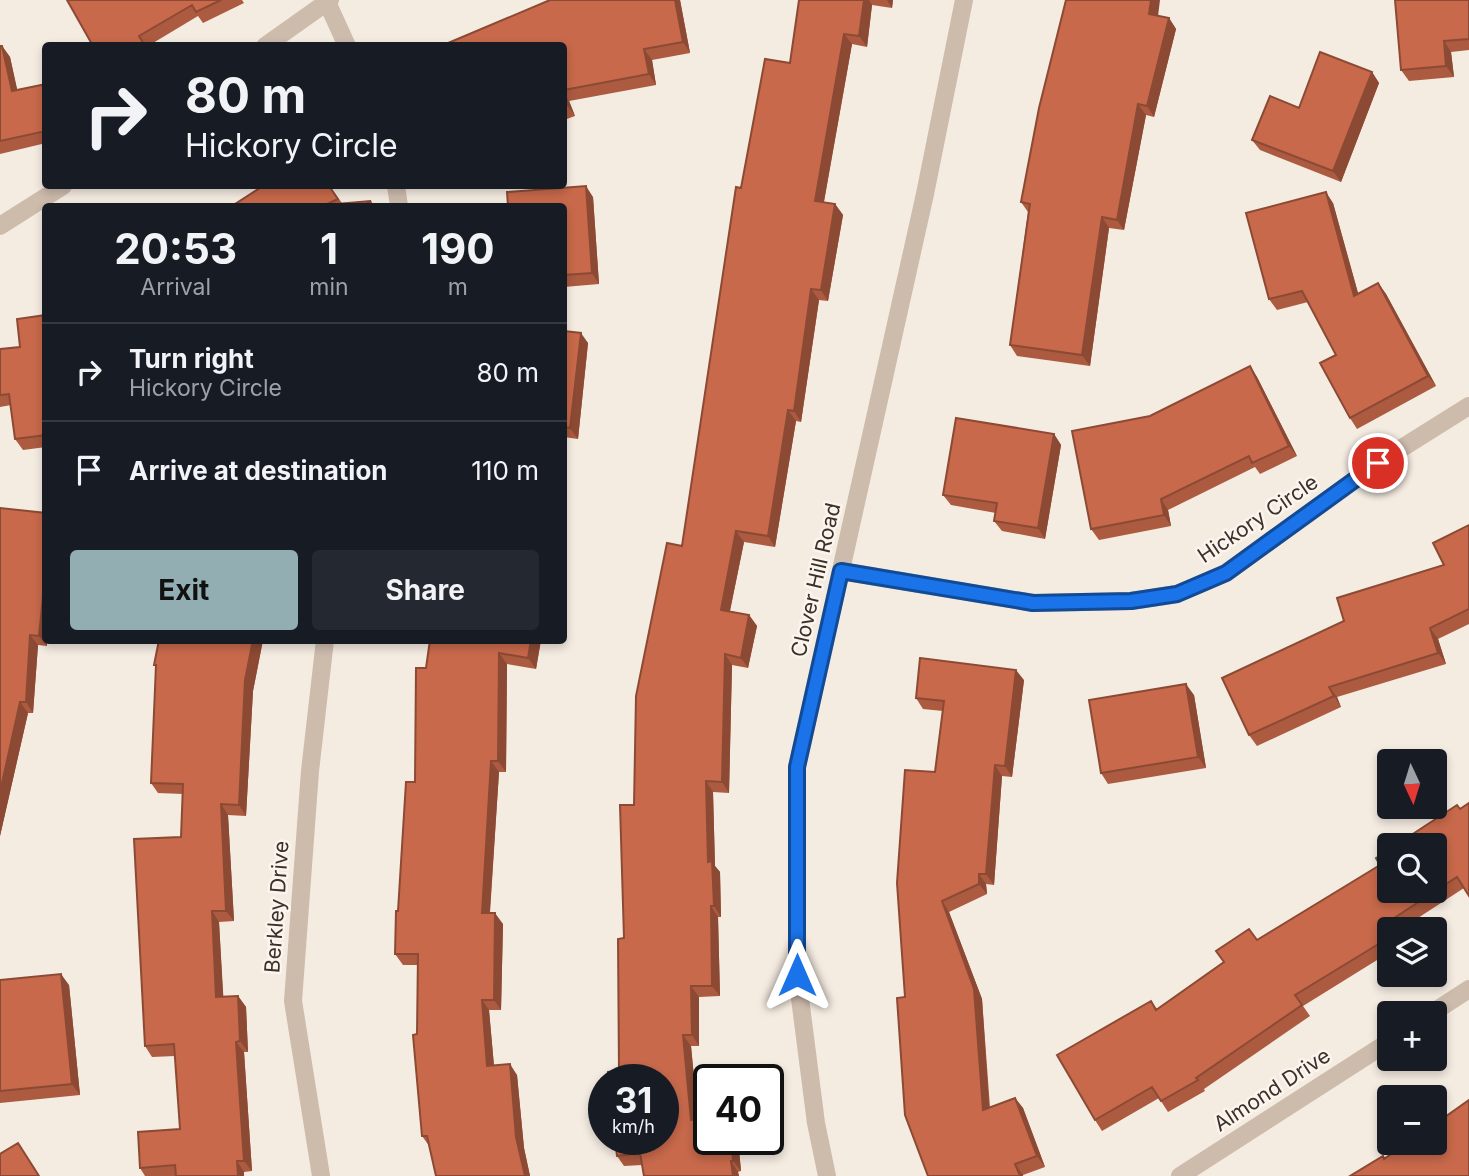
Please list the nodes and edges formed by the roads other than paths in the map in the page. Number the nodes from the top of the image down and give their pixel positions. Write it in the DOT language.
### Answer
graph roads {
  1 [pos="964,0"];
  2 [pos="329,1"];
  3 [pos="271,42"];
  4 [pos="345,42"];
  5 [pos="58,189"];
  6 [pos="0,226"];
  7 [pos="1469,407"];
  8 [pos="841,571"];
  9 [pos="325,644"];
  10 [pos="1469,989"];
  11 [pos="1447,1004"];
  12 [pos="1377,1049"];
  13 [pos="321,1176"];
  14 [pos="827,1176"];
  15 [pos="1180,1176"];
  1 -- 8 [label="street, Clover Hill Road"];
  2 -- 3 [label="street"];
  2 -- 4 [label="street"];
  5 -- 6 [label="street"];
  7 -- 8 [label="street, Hickory Circle"];
  8 -- 14 [label="street, Clover Hill Road"];
  9 -- 13 [label="street, Berkley Drive"];
  10 -- 11 [label="street"];
  12 -- 15 [label="street, Almond Drive"];
}
